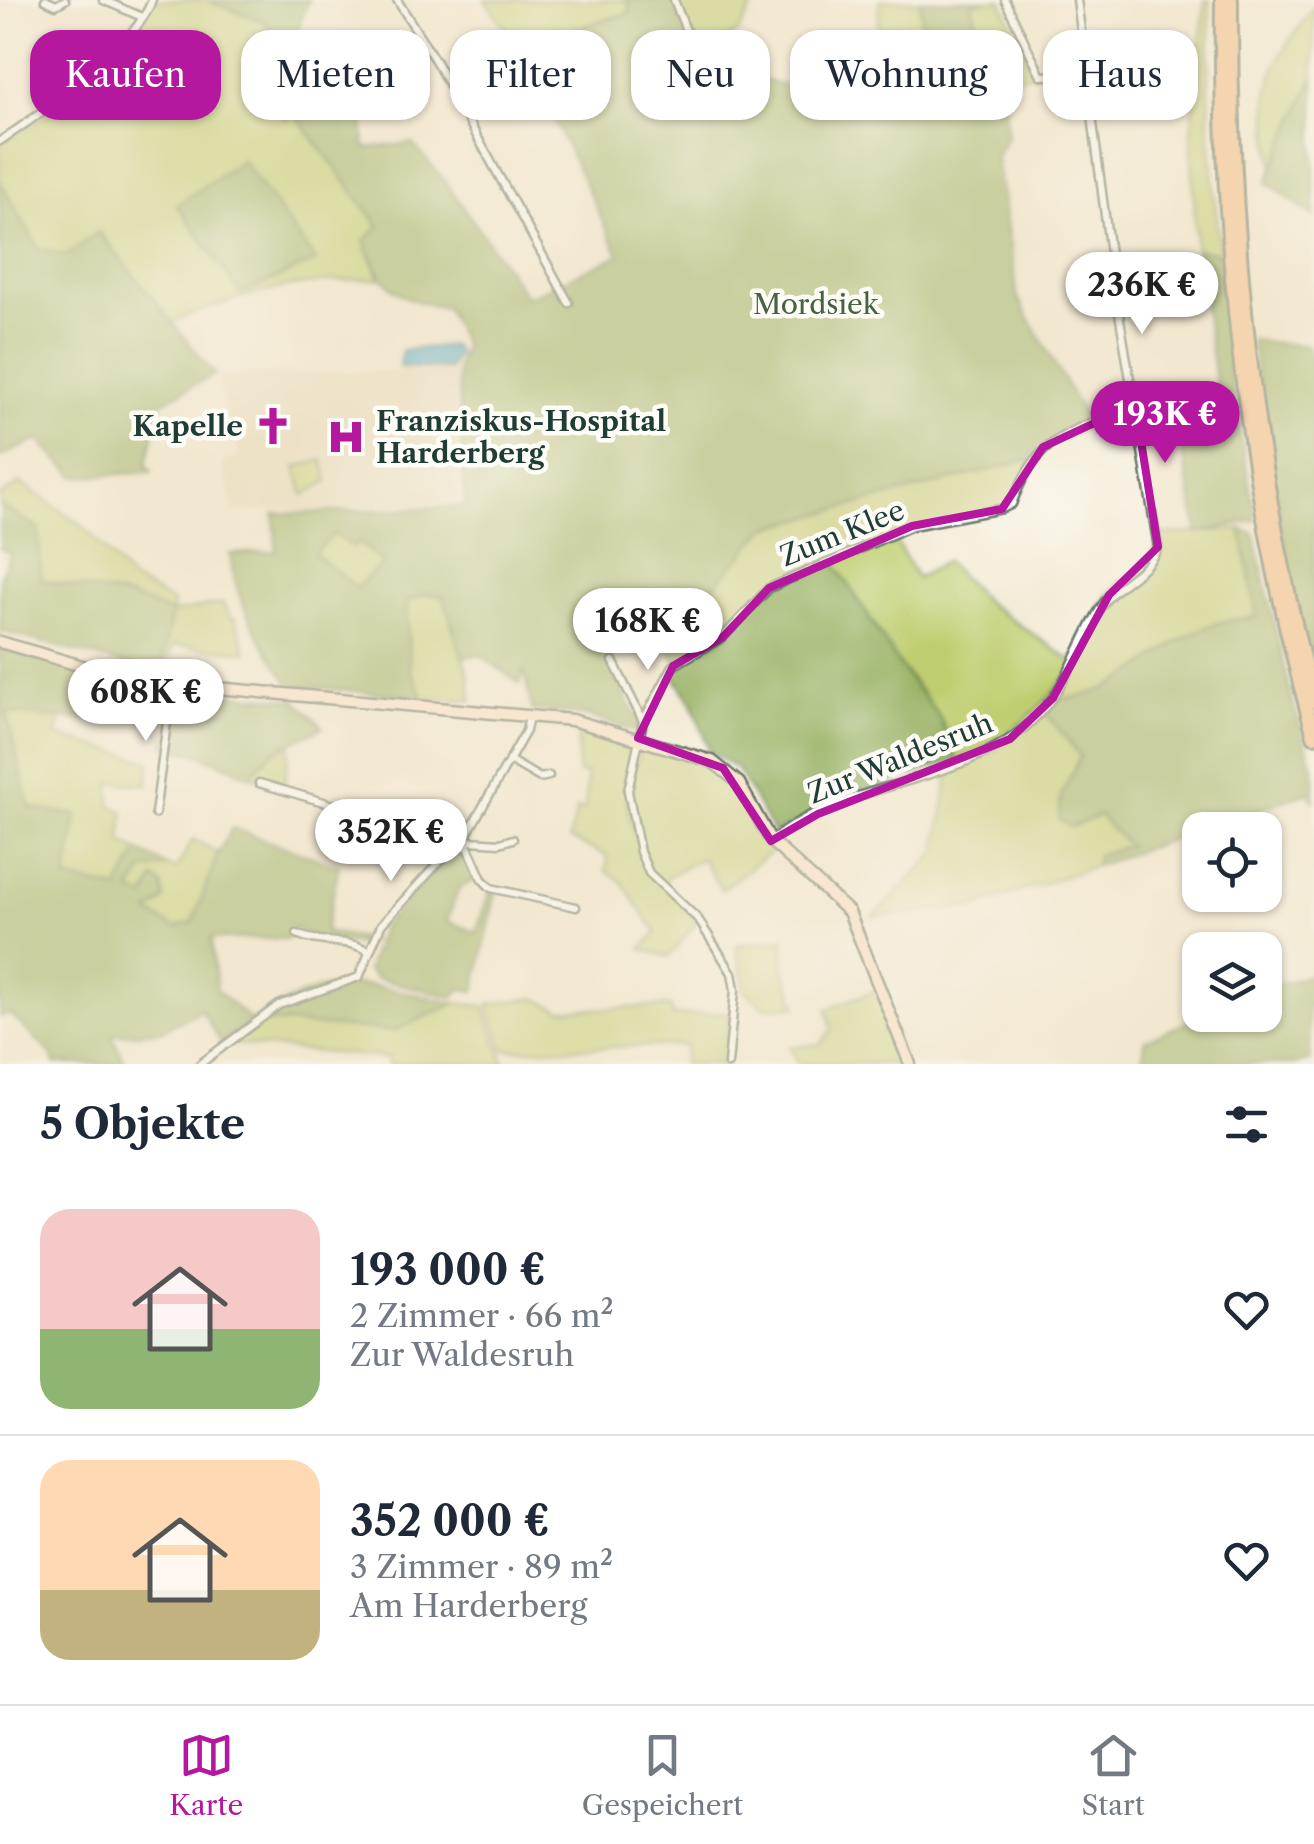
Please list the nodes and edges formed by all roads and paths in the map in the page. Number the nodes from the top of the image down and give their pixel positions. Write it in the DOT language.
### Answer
graph roads {
  1 [pos="44,0"];
  2 [pos="65,0"];
  3 [pos="103,0"];
  4 [pos="152,0"];
  5 [pos="397,0"];
  6 [pos="674,0"];
  7 [pos="1005,0"];
  8 [pos="1077,0"];
  9 [pos="1222,0"];
  10 [pos="1231,0"];
  11 [pos="1240,0"];
  12 [pos="142,17"];
  13 [pos="686,30"];
  14 [pos="1081,30"];
  15 [pos="1231,42"];
  16 [pos="1043,76"];
  17 [pos="1092,120"];
  18 [pos="0,141"];
  19 [pos="569,303"];
  20 [pos="1135,404"];
  21 [pos="0,642"];
  22 [pos="613,661"];
  23 [pos="172,684"];
  24 [pos="1314,701"];
  25 [pos="530,716"];
  26 [pos="642,721"];
  27 [pos="1314,736"];
  28 [pos="638,738"];
  29 [pos="509,760"];
  30 [pos="549,776"];
  31 [pos="260,783"];
  32 [pos="154,814"];
  33 [pos="514,839"];
  34 [pos="468,841"];
  35 [pos="772,841"];
  36 [pos="453,843"];
  37 [pos="576,908"];
  38 [pos="297,934"];
  39 [pos="368,952"];
  40 [pos="200,1064"];
  41 [pos="728,1064"];
  42 [pos="910,1064"];
  1 -- 2 [label="street"];
  3 -- 12 [label="street"];
  4 -- 12 [label="street"];
  5 -- 19 [label="street"];
  6 -- 13 [label="street"];
  7 -- 16 [label="street"];
  8 -- 14 [label="street, Zur Waldesruh"];
  9 -- 27 [label="highway"];
  10 -- 15 [label="highway"];
  11 -- 15 [label="highway"];
  12 -- 18 [label="street"];
  15 -- 24 [label="highway"];
  17 -- 20 [label="street, Zur Waldesruh"];
  20 -- 26 [label="street, Zum Klee"];
  20 -- 35 [label="street, Zur Waldesruh"];
  21 -- 23 [label="street"];
  22 -- 26 [label="street"];
  23 -- 25 [label="street"];
  23 -- 32 [label="street"];
  25 -- 28 [label="street"];
  25 -- 29 [label="street"];
  26 -- 28 [label="street, Zum Klee"];
  28 -- 35 [label="street"];
  28 -- 41 [label="street, Zum Klee"];
  29 -- 30 [label="street"];
  29 -- 34 [label="street"];
  31 -- 36 [label="street"];
  33 -- 34 [label="street"];
  34 -- 36 [label="street"];
  34 -- 37 [label="street"];
  35 -- 42 [label="street"];
  36 -- 39 [label="street"];
  38 -- 39 [label="street"];
  39 -- 40 [label="street"];
}
